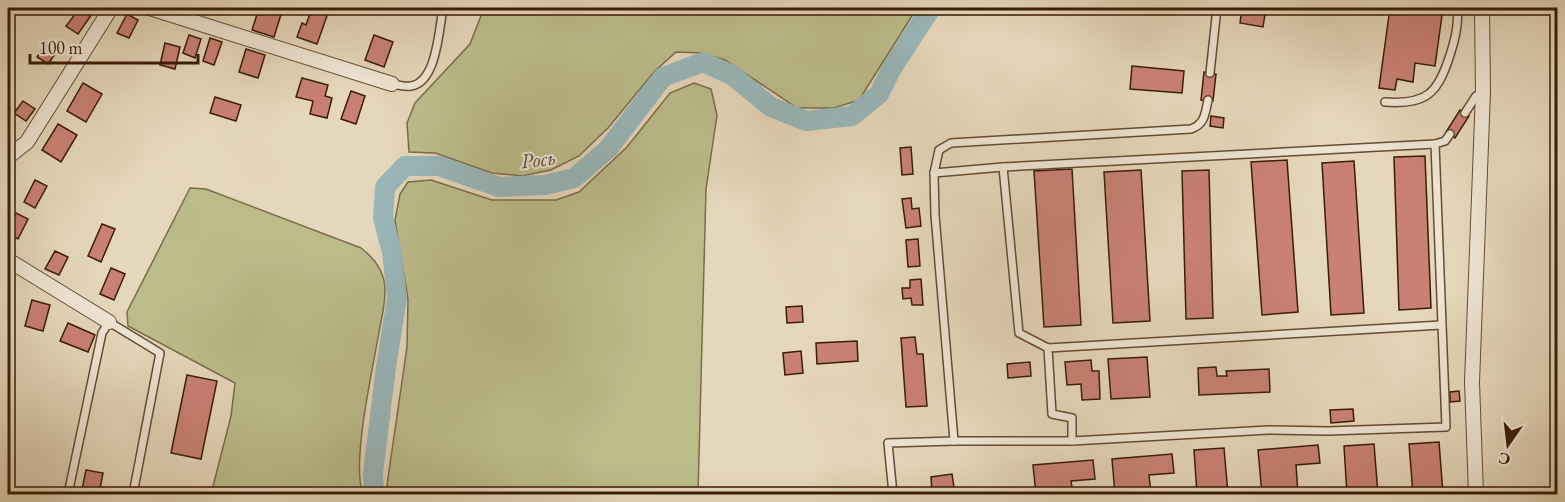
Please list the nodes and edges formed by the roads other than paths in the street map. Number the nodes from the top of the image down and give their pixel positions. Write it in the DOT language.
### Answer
graph roads {
  1 [pos="111,8"];
  2 [pos="150,8"];
  3 [pos="443,8"];
  4 [pos="1217,8"];
  5 [pos="1457,8"];
  6 [pos="1482,8"];
  7 [pos="1210,73"];
  8 [pos="392,84"];
  9 [pos="1483,92"];
  10 [pos="1208,100"];
  11 [pos="1385,102"];
  12 [pos="1464,112"];
  13 [pos="1450,134"];
  14 [pos="1435,144"];
  15 [pos="8,157"];
  16 [pos="1003,167"];
  17 [pos="8,168"];
  18 [pos="934,173"];
  19 [pos="8,260"];
  20 [pos="109,322"];
  21 [pos="1441,326"];
  22 [pos="1048,348"];
  23 [pos="954,441"];
  24 [pos="1072,441"];
  25 [pos="68,495"];
  26 [pos="134,495"];
  27 [pos="893,495"];
  28 [pos="1476,495"];
  1 -- 15 [label="street"];
  2 -- 8 [label="street"];
  3 -- 8 [label="lane"];
  4 -- 7 [label="lane"];
  5 -- 11 [label="lane"];
  6 -- 9 [label="street"];
  9 -- 12 [label="lane"];
  9 -- 28 [label="street"];
  10 -- 18 [label="lane"];
  13 -- 14 [label="lane"];
  14 -- 16 [label="lane"];
  14 -- 21 [label="lane"];
  15 -- 17 [label="street"];
  16 -- 18 [label="lane"];
  16 -- 22 [label="lane"];
  18 -- 23 [label="lane"];
  19 -- 20 [label="street"];
  20 -- 25 [label="lane"];
  20 -- 26 [label="lane"];
  21 -- 22 [label="lane"];
  21 -- 24 [label="lane"];
  22 -- 24 [label="lane"];
  23 -- 24 [label="lane"];
  23 -- 27 [label="lane"];
}
